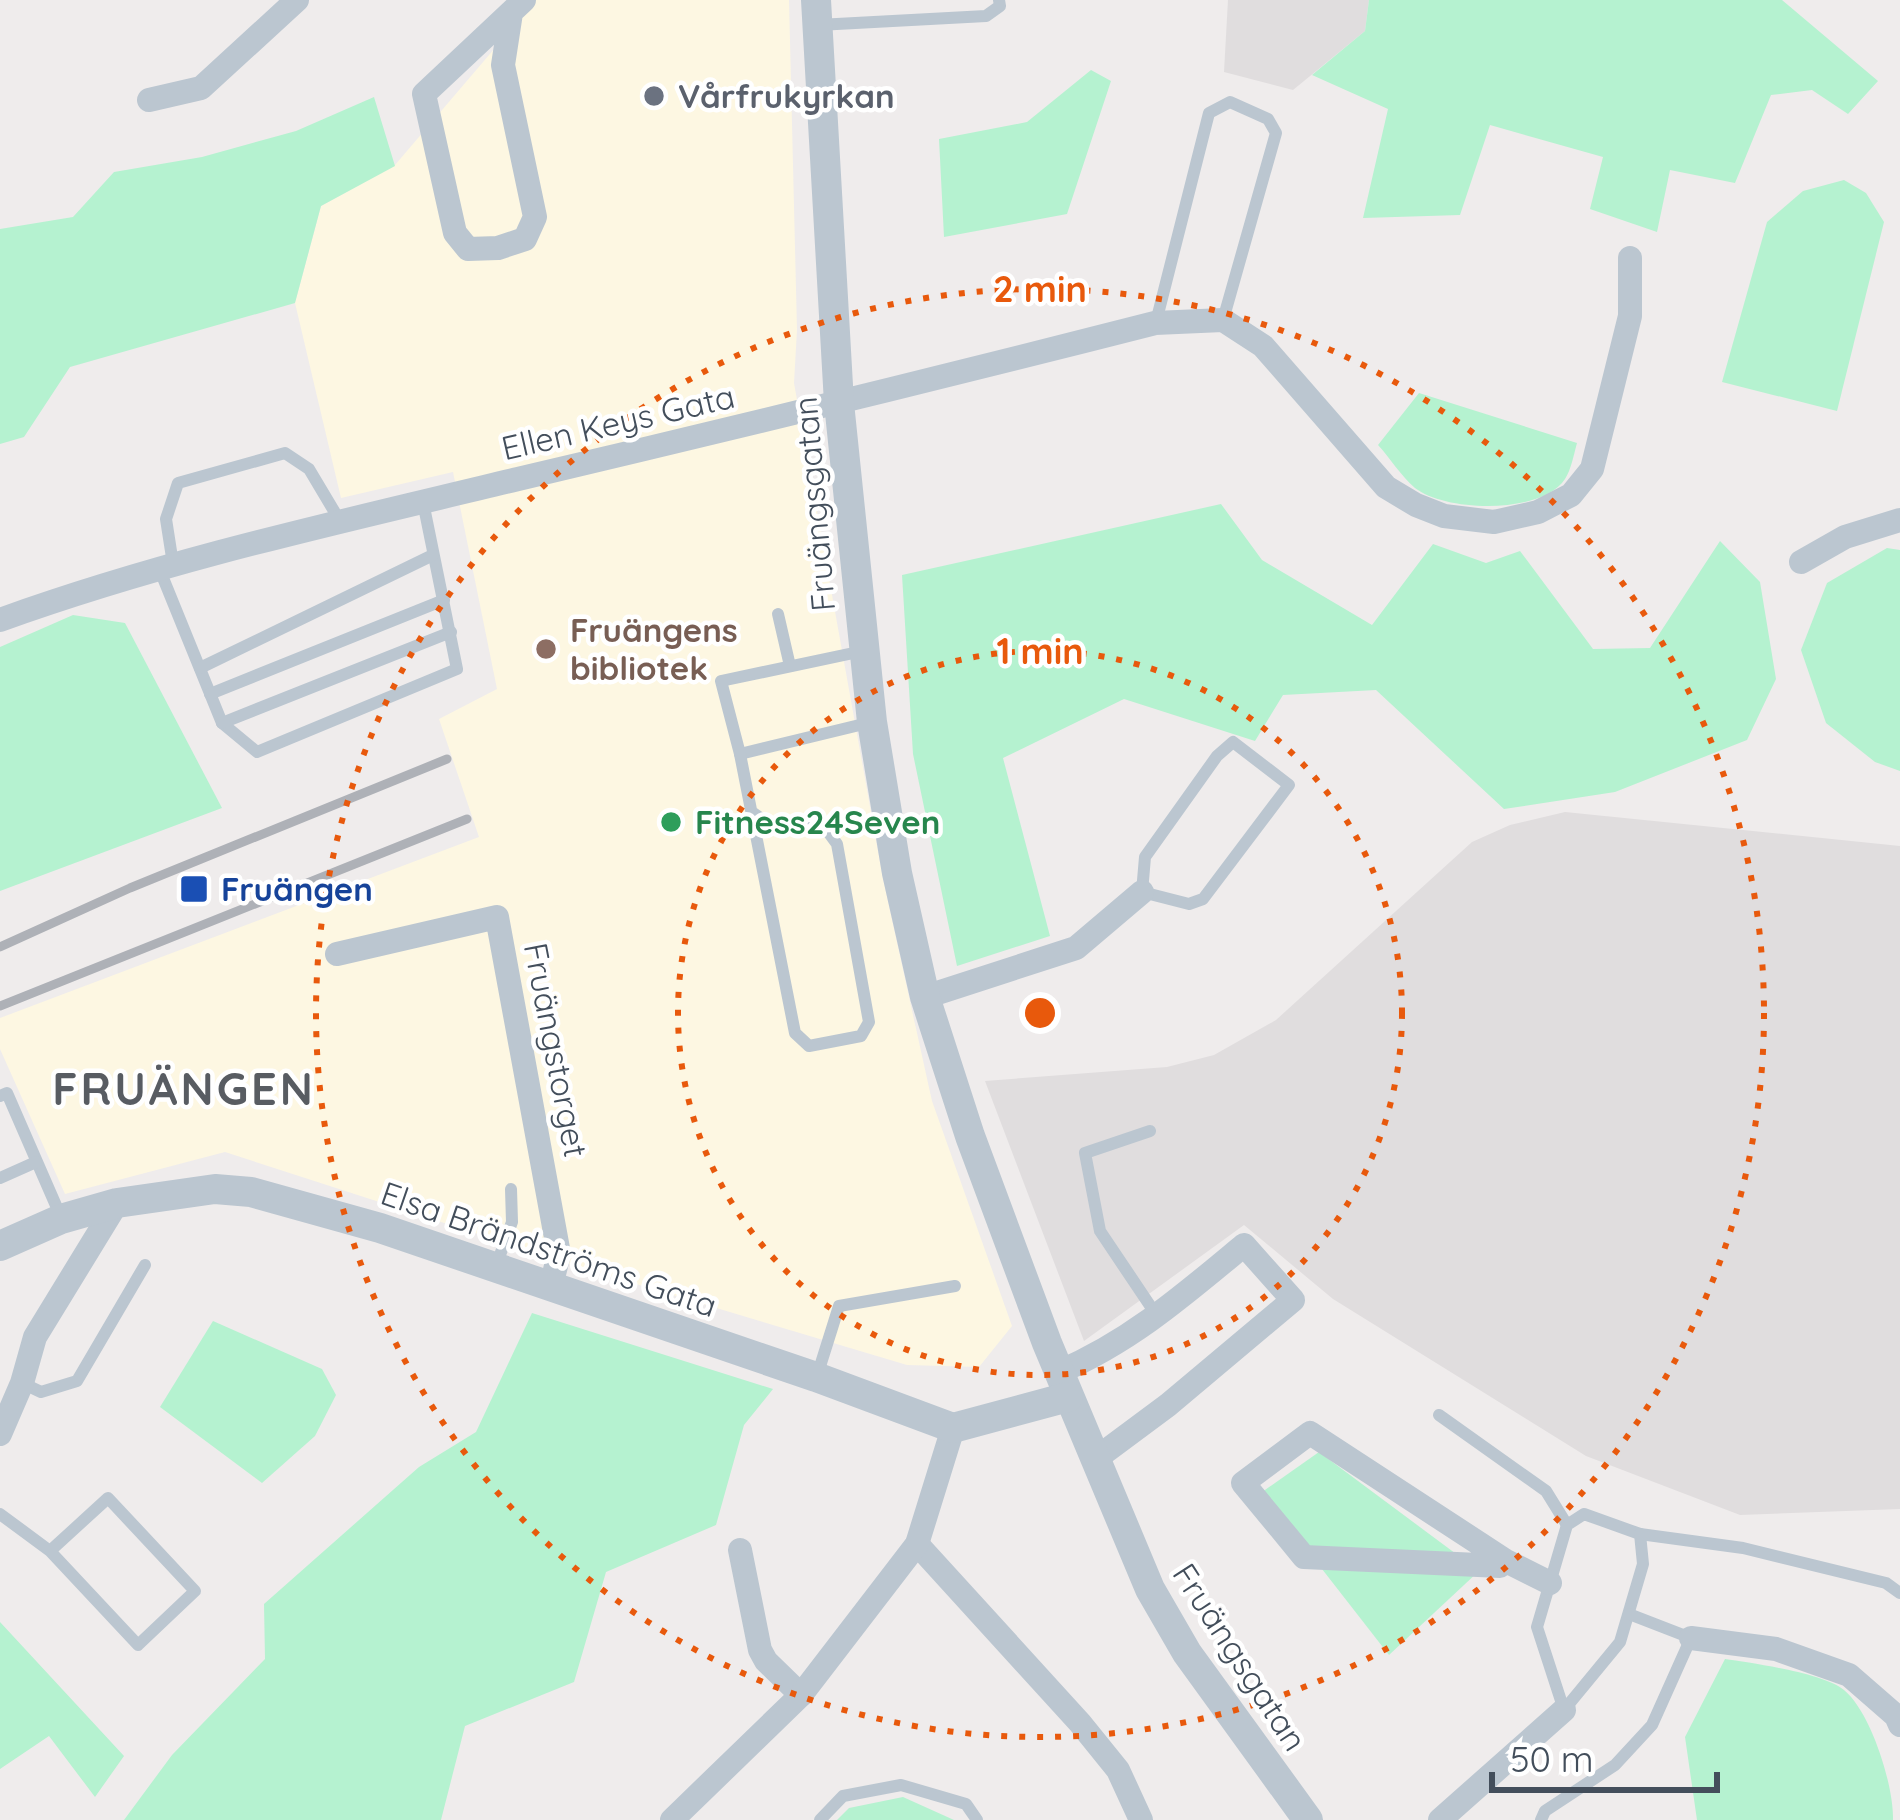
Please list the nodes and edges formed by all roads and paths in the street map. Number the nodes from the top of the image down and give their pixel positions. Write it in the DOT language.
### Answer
graph roads {
  1 [pos="297,0"];
  2 [pos="999,0"];
  3 [pos="518,6"];
  4 [pos="816,12"];
  5 [pos="148,100"];
  6 [pos="1630,258"];
  7 [pos="1223,320"];
  8 [pos="1155,323"];
  9 [pos="839,403"];
  10 [pos="423,502"];
  11 [pos="1900,520"];
  12 [pos="340,522"];
  13 [pos="434,555"];
  14 [pos="1802,562"];
  15 [pos="166,566"];
  16 [pos="444,600"];
  17 [pos="778,614"];
  18 [pos="0,620"];
  19 [pos="451,632"];
  20 [pos="864,651"];
  21 [pos="790,666"];
  22 [pos="200,668"];
  23 [pos="210,694"];
  24 [pos="872,722"];
  25 [pos="222,723"];
  26 [pos="740,754"];
  27 [pos="752,812"];
  28 [pos="1142,892"];
  29 [pos="337,954"];
  30 [pos="925,997"];
  31 [pos="0,1096"];
  32 [pos="1150,1131"];
  33 [pos="36,1162"];
  34 [pos="0,1178"];
  35 [pos="511,1189"];
  36 [pos="117,1203"];
  37 [pos="62,1219"];
  38 [pos="0,1246"];
  39 [pos="145,1264"];
  40 [pos="495,1268"];
  41 [pos="551,1286"];
  42 [pos="955,1286"];
  43 [pos="1158,1317"];
  44 [pos="817,1377"];
  45 [pos="22,1383"];
  46 [pos="1063,1385"];
  47 [pos="1439,1415"];
  48 [pos="953,1428"];
  49 [pos="0,1434"];
  50 [pos="1094,1460"];
  51 [pos="0,1514"];
  52 [pos="1567,1525"];
  53 [pos="1640,1534"];
  54 [pos="916,1544"];
  55 [pos="740,1550"];
  56 [pos="50,1552"];
  57 [pos="1500,1566"];
  58 [pos="1550,1583"];
  59 [pos="1900,1593"];
  60 [pos="1629,1614"];
  61 [pos="1691,1638"];
  62 [pos="801,1695"];
  63 [pos="1564,1710"];
  64 [pos="1900,1726"];
  65 [pos="672,1820"];
  66 [pos="820,1820"];
  67 [pos="977,1820"];
  68 [pos="1141,1820"];
  69 [pos="1308,1820"];
  70 [pos="1440,1820"];
  71 [pos="1541,1820"];
  1 -- 5 [label="street"];
  2 -- 4 [label="lane"];
  3 -- 3 [label="street"];
  4 -- 9 [label="street, Fruängsgatan"];
  6 -- 7 [label="street"];
  7 -- 8 [label="street, Ellen Keys Gata"];
  7 -- 8 [label="lane"];
  8 -- 9 [label="street, Ellen Keys Gata"];
  9 -- 10 [label="street, Ellen Keys Gata"];
  9 -- 20 [label="street, Fruängsgatan"];
  10 -- 12 [label="street, Ellen Keys Gata"];
  10 -- 13 [label="lane"];
  11 -- 14 [label="street"];
  12 -- 15 [label="street, Ellen Keys Gata"];
  12 -- 15 [label="lane"];
  13 -- 16 [label="lane"];
  13 -- 22 [label="lane"];
  15 -- 18 [label="street, Ellen Keys Gata"];
  15 -- 22 [label="lane"];
  16 -- 19 [label="lane"];
  16 -- 23 [label="lane"];
  17 -- 21 [label="lane"];
  19 -- 25 [label="lane"];
  19 -- 25 [label="lane"];
  20 -- 21 [label="lane"];
  20 -- 24 [label="street, Fruängsgatan"];
  21 -- 26 [label="lane"];
  22 -- 23 [label="lane"];
  23 -- 25 [label="lane"];
  24 -- 26 [label="lane"];
  24 -- 30 [label="street, Fruängsgatan"];
  26 -- 27 [label="lane"];
  27 -- 27 [label="lane"];
  28 -- 28 [label="lane"];
  28 -- 30 [label="street"];
  29 -- 41 [label="street, Fruängstorget"];
  30 -- 46 [label="street, Fruängsgatan"];
  31 -- 33 [label="lane"];
  32 -- 43 [label="lane"];
  33 -- 34 [label="lane"];
  33 -- 37 [label="lane"];
  35 -- 40 [label="lane"];
  36 -- 37 [label="street, Elsa Brändströms Gata"];
  36 -- 40 [label="street, Elsa Brändströms Gata"];
  36 -- 45 [label="street"];
  37 -- 38 [label="street, Elsa Brändströms Gata"];
  39 -- 45 [label="lane"];
  40 -- 41 [label="street, Elsa Brändströms Gata"];
  41 -- 44 [label="street, Elsa Brändströms Gata"];
  42 -- 44 [label="lane"];
  43 -- 46 [label="street"];
  43 -- 50 [label="street"];
  44 -- 48 [label="street, Elsa Brändströms Gata"];
  45 -- 49 [label="street"];
  46 -- 48 [label="street"];
  46 -- 50 [label="street, Fruängsgatan"];
  47 -- 52 [label="lane"];
  48 -- 54 [label="street"];
  50 -- 69 [label="street, Fruängsgatan"];
  51 -- 56 [label="lane"];
  52 -- 53 [label="lane"];
  52 -- 58 [label="lane"];
  53 -- 59 [label="lane"];
  53 -- 60 [label="lane"];
  54 -- 62 [label="street"];
  54 -- 68 [label="street"];
  55 -- 62 [label="street"];
  56 -- 56 [label="lane"];
  57 -- 58 [label="street"];
  58 -- 63 [label="lane"];
  60 -- 61 [label="lane"];
  60 -- 63 [label="lane"];
  61 -- 64 [label="street"];
  61 -- 71 [label="lane"];
  62 -- 65 [label="street"];
  63 -- 70 [label="street"];
  66 -- 67 [label="lane"];
}
